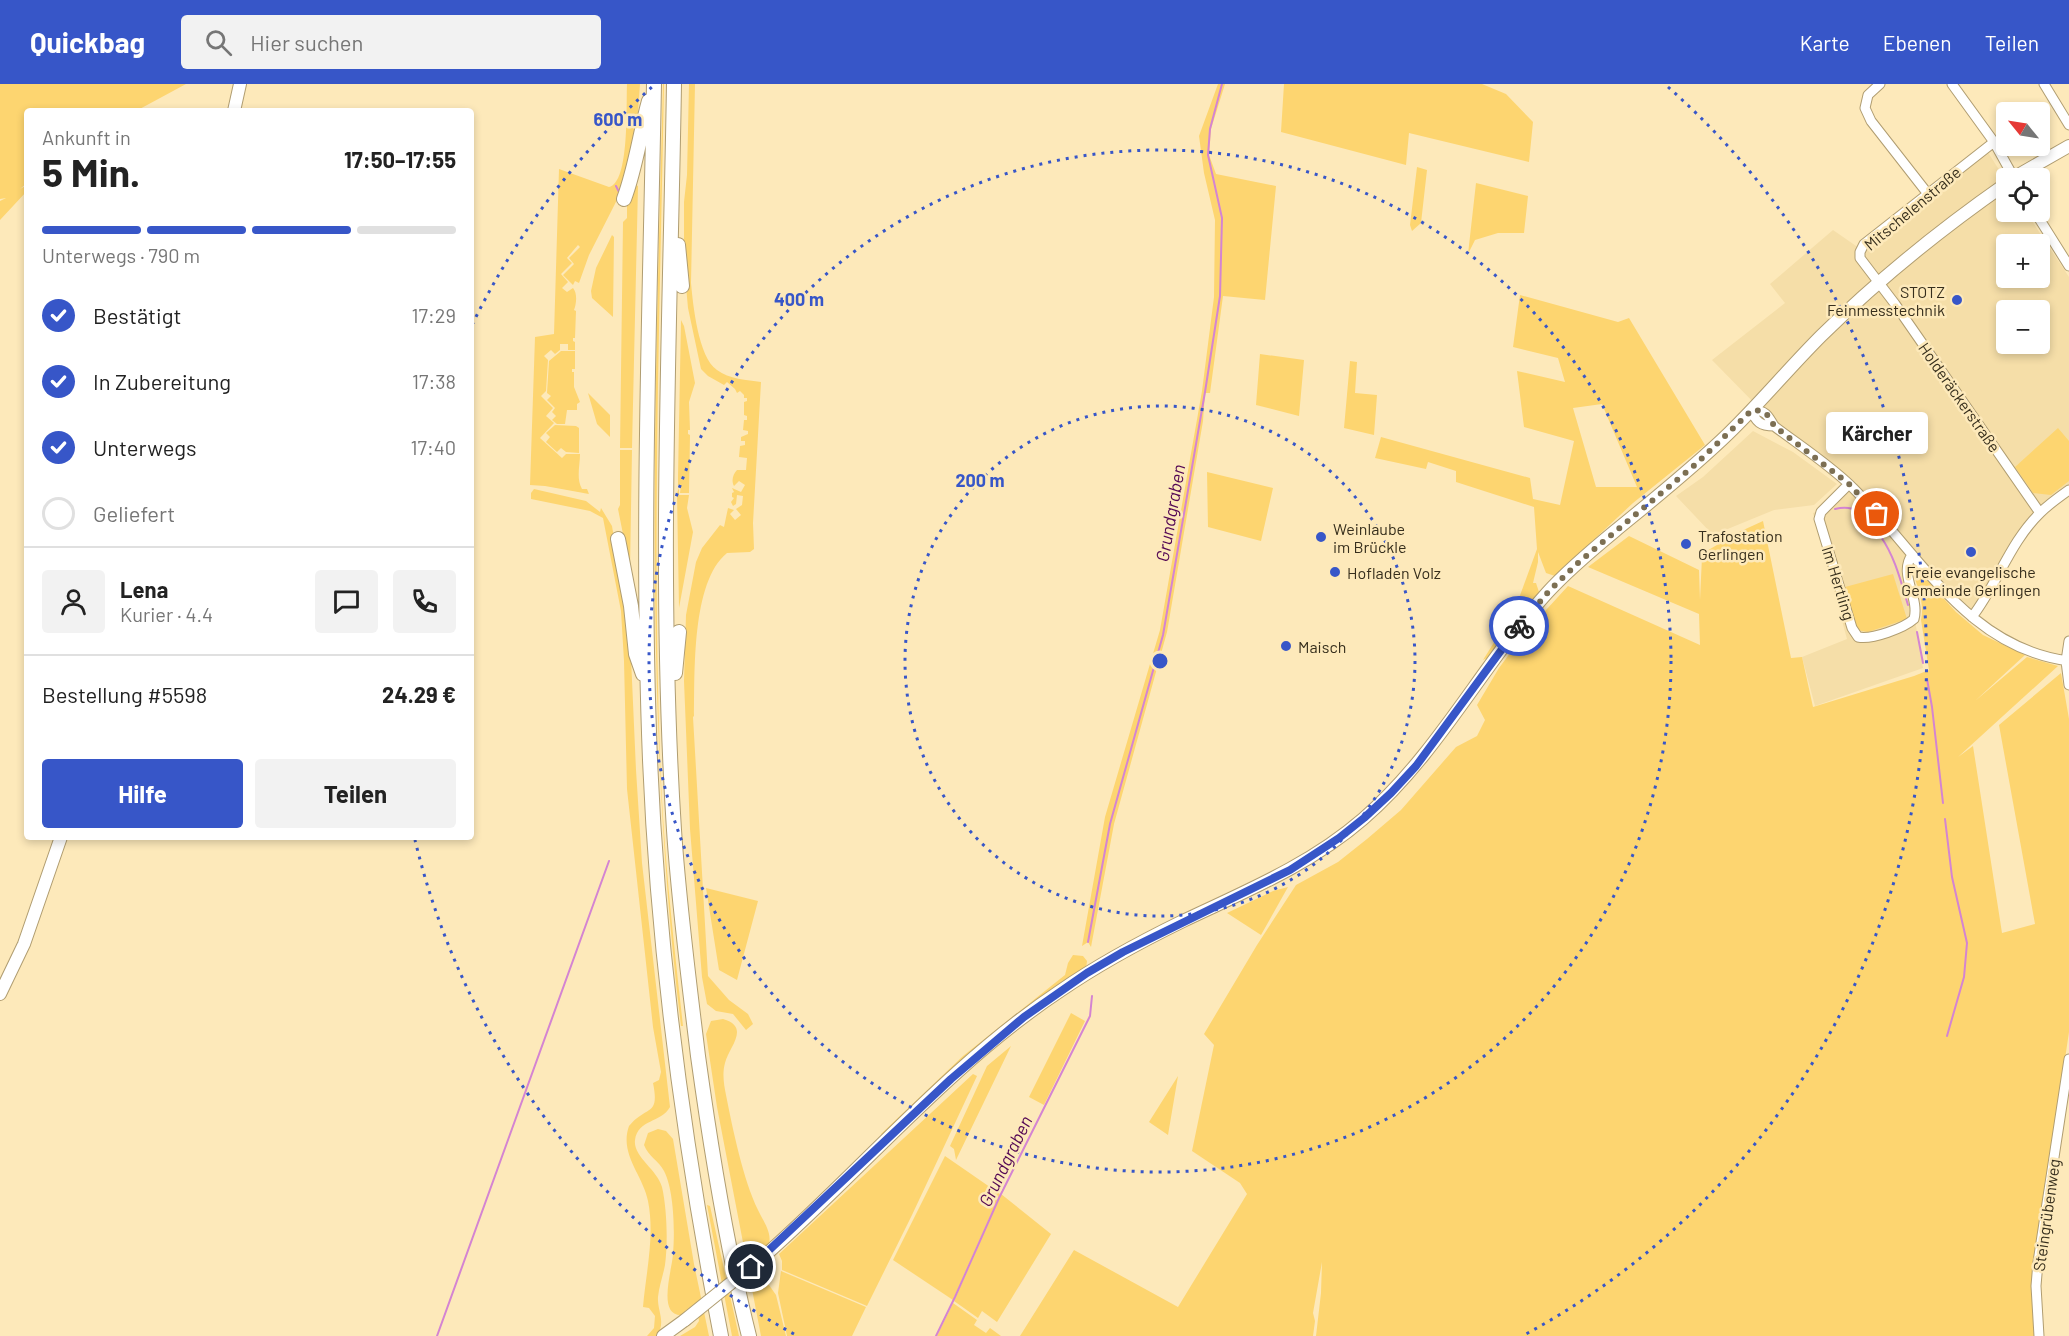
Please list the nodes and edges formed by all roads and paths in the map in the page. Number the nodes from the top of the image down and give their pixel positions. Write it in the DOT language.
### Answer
graph roads {
  1 [pos="240,84"];
  2 [pos="654,84"];
  3 [pos="674,84"];
  4 [pos="1880,84"];
  5 [pos="1952,84"];
  6 [pos="2044,84"];
  7 [pos="235,108"];
  8 [pos="2069,125"];
  9 [pos="1994,142"];
  10 [pos="2069,146"];
  11 [pos="2008,168"];
  12 [pos="2030,168"];
  13 [pos="1996,191"];
  14 [pos="1928,194"];
  15 [pos="624,199"];
  16 [pos="672,205"];
  17 [pos="2041,222"];
  18 [pos="2069,245"];
  19 [pos="2060,251"];
  20 [pos="2069,266"];
  21 [pos="1879,282"];
  22 [pos="682,286"];
  23 [pos="1752,410"];
  24 [pos="1849,484"];
  25 [pos="2069,490"];
  26 [pos="2040,513"];
  27 [pos="618,539"];
  28 [pos="1912,555"];
  29 [pos="1972,617"];
  30 [pos="679,632"];
  31 [pos="2069,641"];
  32 [pos="2067,661"];
  33 [pos="2069,685"];
  34 [pos="648,690"];
  35 [pos="669,723"];
  36 [pos="60,840"];
  37 [pos="0,994"];
  38 [pos="2069,1059"];
  39 [pos="663,1336"];
  40 [pos="722,1336"];
  41 [pos="749,1336"];
  42 [pos="2039,1336"];
  1 -- 7 [label="main road"];
  2 -- 15 [label="highway"];
  2 -- 34 [label="highway"];
  3 -- 16 [label="highway"];
  4 -- 14 [label="street"];
  5 -- 9 [label="street"];
  6 -- 8 [label="street"];
  9 -- 11 [label="street"];
  9 -- 14 [label="street, Mitschelenstraße"];
  10 -- 12 [label="main road"];
  13 -- 21 [label="main road"];
  14 -- 21 [label="street, Mitschelenstraße"];
  16 -- 22 [label="highway"];
  16 -- 35 [label="highway"];
  17 -- 19 [label="street"];
  18 -- 19 [label="street"];
  19 -- 20 [label="street"];
  21 -- 23 [label="main road"];
  21 -- 26 [label="street, Holderäckerstraße"];
  23 -- 24 [label="street"];
  23 -- 39 [label="main road, bridge"];
  24 -- 28 [label="street"];
  24 -- 28 [label="street, Im Hertling"];
  25 -- 26 [label="street"];
  26 -- 29 [label="street"];
  27 -- 34 [label="highway"];
  28 -- 29 [label="street"];
  29 -- 32 [label="street"];
  30 -- 35 [label="highway"];
  31 -- 32 [label="street"];
  32 -- 33 [label="street"];
  34 -- 40 [label="highway"];
  35 -- 41 [label="highway"];
  36 -- 37 [label="main road"];
  38 -- 42 [label="street, Steingrübenweg"];
}
